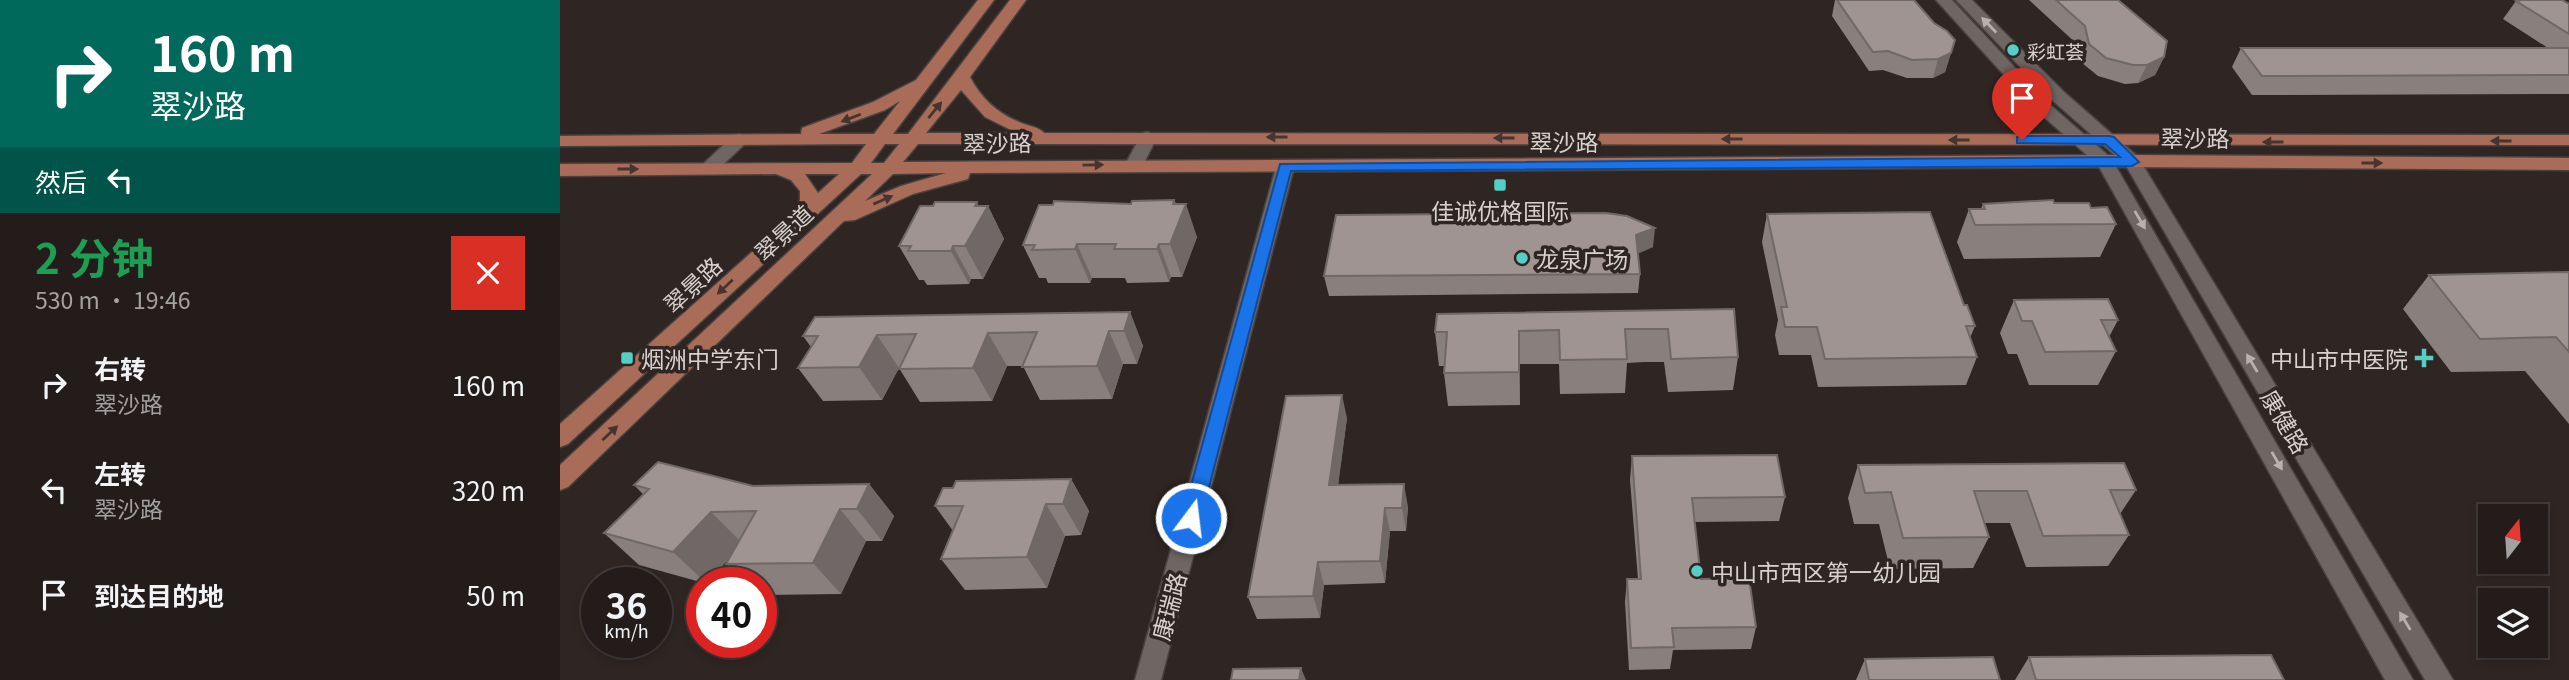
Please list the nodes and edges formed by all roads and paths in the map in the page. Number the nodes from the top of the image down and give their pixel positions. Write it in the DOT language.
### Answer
graph roads {
  1 [pos="986,0"];
  2 [pos="1018,0"];
  3 [pos="1944,0"];
  4 [pos="1964,0"];
  5 [pos="931,73"];
  6 [pos="962,77"];
  7 [pos="1148,137"];
  8 [pos="1054,138"];
  9 [pos="740,139"];
  10 [pos="771,139"];
  11 [pos="881,139"];
  12 [pos="912,140"];
  13 [pos="2076,140"];
  14 [pos="2569,140"];
  15 [pos="560,141"];
  16 [pos="2107,151"];
  17 [pos="2132,162"];
  18 [pos="2569,164"];
  19 [pos="1134,165"];
  20 [pos="1025,166"];
  21 [pos="858,167"];
  22 [pos="890,167"];
  23 [pos="1285,167"];
  24 [pos="708,169"];
  25 [pos="772,169"];
  26 [pos="560,170"];
  27 [pos="796,222"];
  28 [pos="822,232"];
  29 [pos="560,438"];
  30 [pos="560,480"];
  31 [pos="1148,680"];
  32 [pos="2400,680"];
  33 [pos="2440,680"];
  1 -- 5 [label="main road, 翠景路"];
  2 -- 6 [label="main road, 翠景道"];
  3 -- 13 [label="street"];
  16 -- 4 [label="street, one-way"];
  5 -- 10 [label="main road, one-way"];
  5 -- 11 [label="main road, 翠景路"];
  6 -- 8 [label="main road"];
  12 -- 6 [label="main road, 翠景道, one-way"];
  7 -- 8 [label="main road, 翠沙路"];
  13 -- 7 [label="main road, 翠沙路, one-way"];
  7 -- 19 [label="street"];
  8 -- 12 [label="main road, 翠沙路"];
  9 -- 10 [label="main road, 翠沙路"];
  9 -- 15 [label="main road, 翠沙路"];
  9 -- 24 [label="street"];
  10 -- 11 [label="main road, 翠沙路"];
  11 -- 12 [label="main road, 翠沙路"];
  11 -- 21 [label="main road, 翠景路"];
  12 -- 22 [label="main road, 翠景道"];
  13 -- 16 [label="street"];
  14 -- 16 [label="main road, 翠沙路, one-way"];
  16 -- 17 [label="main road, 翠沙路"];
  16 -- 23 [label="main road, 翠沙路"];
  16 -- 32 [label="street, 康健路, one-way"];
  17 -- 18 [label="main road, 翠沙路, one-way"];
  33 -- 17 [label="street, 康健路, one-way"];
  20 -- 19 [label="main road, 翠沙路, one-way"];
  19 -- 23 [label="main road, 翠沙路"];
  20 -- 22 [label="main road, 翠沙路"];
  28 -- 20 [label="main road, one-way"];
  21 -- 22 [label="main road, 翠沙路"];
  21 -- 25 [label="main road, 翠沙路"];
  21 -- 27 [label="main road, 翠景路"];
  22 -- 28 [label="main road, 翠景道"];
  23 -- 31 [label="street, 康瑞路"];
  24 -- 25 [label="main road, 翠沙路"];
  26 -- 24 [label="main road, 翠沙路, one-way"];
  25 -- 27 [label="main road"];
  27 -- 29 [label="main road, 翠景路, one-way"];
  30 -- 28 [label="main road, 翠景道, one-way"];
}
